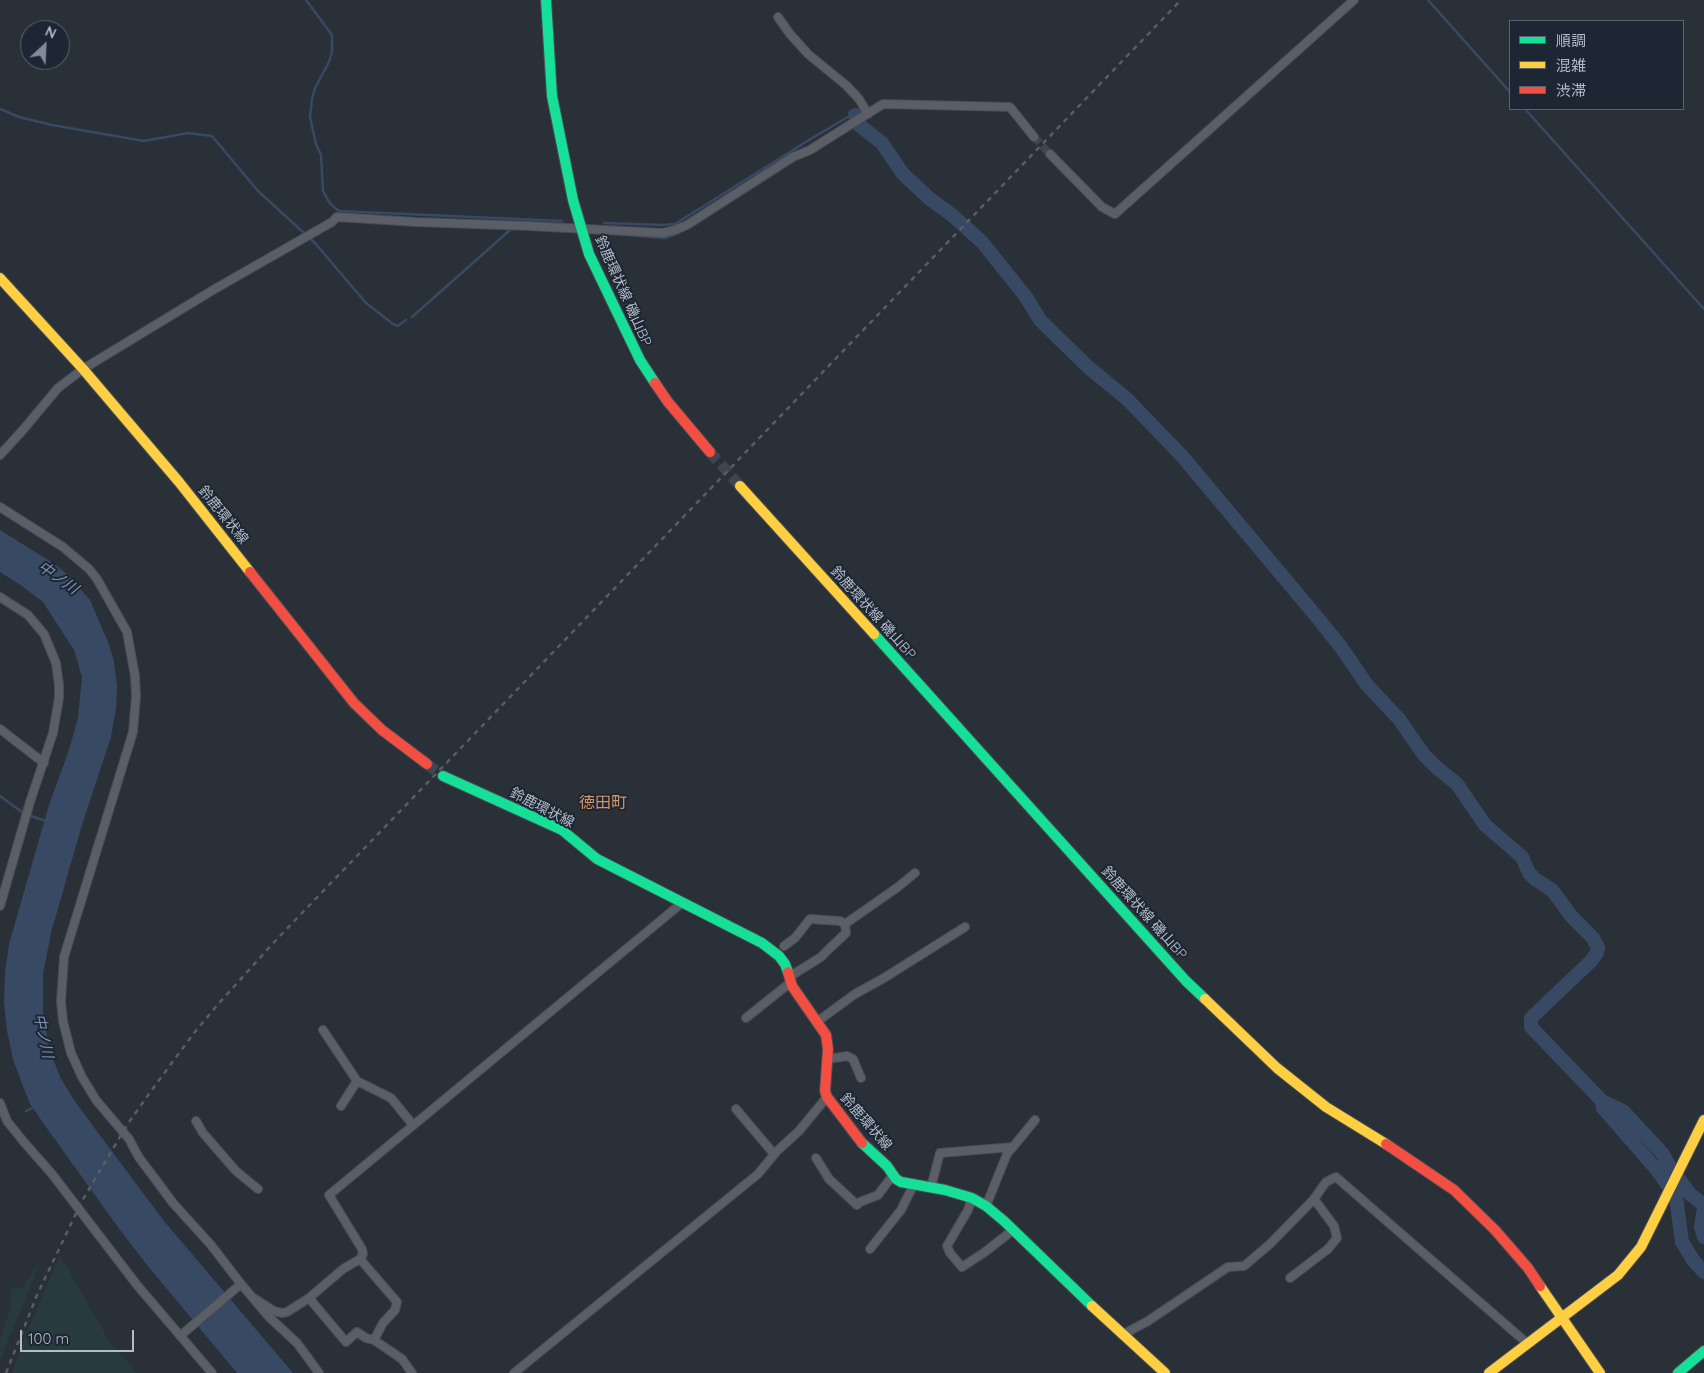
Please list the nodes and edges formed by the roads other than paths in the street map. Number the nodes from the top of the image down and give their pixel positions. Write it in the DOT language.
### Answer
graph roads {
  1 [pos="546,0"];
  2 [pos="1354,0"];
  3 [pos="778,17"];
  4 [pos="867,115"];
  5 [pos="1034,137"];
  6 [pos="1050,154"];
  7 [pos="581,229"];
  8 [pos="0,280"];
  9 [pos="82,368"];
  10 [pos="710,452"];
  11 [pos="0,455"];
  12 [pos="740,486"];
  13 [pos="0,507"];
  14 [pos="0,597"];
  15 [pos="0,729"];
  16 [pos="44,763"];
  17 [pos="427,764"];
  18 [pos="443,776"];
  19 [pos="915,872"];
  20 [pos="683,902"];
  21 [pos="0,906"];
  22 [pos="845,924"];
  23 [pos="965,927"];
  24 [pos="784,946"];
  25 [pos="790,980"];
  26 [pos="746,1018"];
  27 [pos="818,1021"];
  28 [pos="323,1030"];
  29 [pos="828,1059"];
  30 [pos="861,1078"];
  31 [pos="357,1081"];
  32 [pos="827,1097"];
  33 [pos="0,1103"];
  34 [pos="341,1106"];
  35 [pos="736,1109"];
  36 [pos="1035,1120"];
  37 [pos="1704,1120"];
  38 [pos="196,1121"];
  39 [pos="413,1125"];
  40 [pos="1013,1147"];
  41 [pos="774,1154"];
  42 [pos="816,1158"];
  43 [pos="893,1175"];
  44 [pos="914,1184"];
  45 [pos="932,1187"];
  46 [pos="258,1189"];
  47 [pos="972,1198"];
  48 [pos="1314,1199"];
  49 [pos="986,1206"];
  50 [pos="1013,1230"];
  51 [pos="870,1250"];
  52 [pos="360,1259"];
  53 [pos="1290,1278"];
  54 [pos="240,1285"];
  55 [pos="252,1296"];
  56 [pos="308,1298"];
  57 [pos="1564,1318"];
  58 [pos="1122,1335"];
  59 [pos="180,1336"];
  60 [pos="374,1340"];
  61 [pos="1528,1344"];
  62 [pos="1704,1351"];
  63 [pos="212,1373"];
  64 [pos="319,1373"];
  65 [pos="412,1373"];
  66 [pos="514,1373"];
  67 [pos="1165,1373"];
  68 [pos="1489,1373"];
  69 [pos="1600,1373"];
  70 [pos="1678,1373"];
  1 -- 7 [label="main road, 鈴鹿環状線 磯山BP"];
  2 -- 6 [label="street"];
  3 -- 4 [label="street"];
  4 -- 5 [label="street"];
  4 -- 7 [label="street"];
  7 -- 9 [label="street"];
  7 -- 10 [label="main road, 鈴鹿環状線 磯山BP"];
  8 -- 9 [label="main road, 鈴鹿環状線"];
  9 -- 11 [label="street"];
  9 -- 17 [label="main road, 鈴鹿環状線"];
  12 -- 57 [label="main road, 鈴鹿環状線 磯山BP"];
  13 -- 54 [label="street"];
  14 -- 16 [label="street"];
  15 -- 16 [label="street"];
  16 -- 21 [label="street"];
  18 -- 20 [label="main road, 鈴鹿環状線"];
  19 -- 22 [label="street"];
  20 -- 25 [label="main road, 鈴鹿環状線"];
  20 -- 39 [label="street"];
  22 -- 24 [label="street"];
  22 -- 25 [label="street"];
  23 -- 27 [label="street"];
  25 -- 26 [label="street"];
  25 -- 27 [label="main road, 鈴鹿環状線"];
  27 -- 29 [label="main road, 鈴鹿環状線"];
  28 -- 31 [label="street"];
  29 -- 30 [label="street"];
  29 -- 32 [label="main road, 鈴鹿環状線"];
  31 -- 34 [label="street"];
  31 -- 39 [label="street"];
  32 -- 41 [label="street"];
  32 -- 43 [label="main road, 鈴鹿環状線"];
  33 -- 59 [label="street"];
  35 -- 41 [label="street"];
  36 -- 40 [label="street"];
  37 -- 57 [label="main road"];
  38 -- 46 [label="street"];
  39 -- 52 [label="street"];
  40 -- 45 [label="street"];
  40 -- 49 [label="street"];
  41 -- 66 [label="street"];
  42 -- 43 [label="street"];
  43 -- 44 [label="main road, 鈴鹿環状線"];
  44 -- 45 [label="main road, 鈴鹿環状線"];
  44 -- 51 [label="street"];
  45 -- 47 [label="main road, 鈴鹿環状線"];
  47 -- 49 [label="main road, 鈴鹿環状線"];
  47 -- 50 [label="street"];
  48 -- 53 [label="street"];
  48 -- 58 [label="street"];
  48 -- 61 [label="street"];
  49 -- 50 [label="main road, 鈴鹿環状線"];
  50 -- 58 [label="main road, 鈴鹿環状線"];
  52 -- 56 [label="street"];
  52 -- 60 [label="street"];
  54 -- 55 [label="street"];
  54 -- 59 [label="street"];
  55 -- 56 [label="street"];
  55 -- 64 [label="street"];
  56 -- 60 [label="street"];
  57 -- 61 [label="main road"];
  57 -- 69 [label="main road, 鈴鹿環状線 磯山BP"];
  58 -- 67 [label="main road, 鈴鹿環状線"];
  59 -- 63 [label="street"];
  60 -- 65 [label="street"];
  61 -- 68 [label="main road"];
  62 -- 70 [label="main road"];
}
